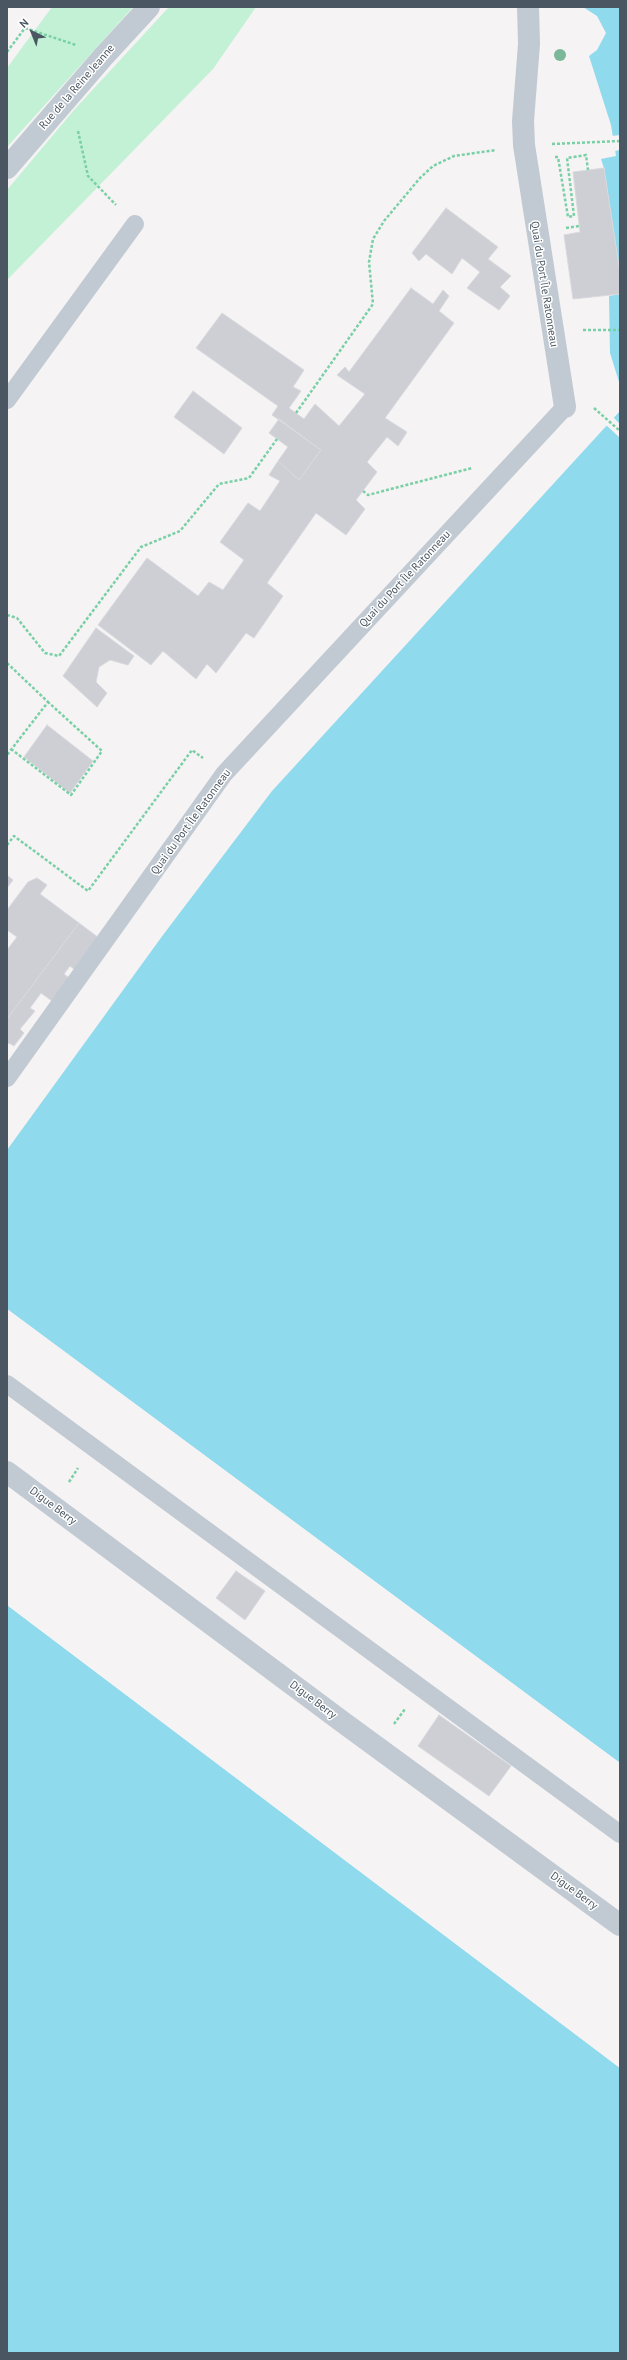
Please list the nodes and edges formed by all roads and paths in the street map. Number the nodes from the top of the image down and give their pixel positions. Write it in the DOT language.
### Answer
graph roads {
  1 [pos="149,7"];
  2 [pos="528,7"];
  3 [pos="80,46"];
  4 [pos="7,52"];
  5 [pos="72,93"];
  6 [pos="620,141"];
  7 [pos="524,145"];
  8 [pos="550,158"];
  9 [pos="7,168"];
  10 [pos="588,170"];
  11 [pos="135,224"];
  12 [pos="7,400"];
  13 [pos="565,407"];
  14 [pos="296,413"];
  15 [pos="276,439"];
  16 [pos="477,471"];
  17 [pos="363,491"];
  18 [pos="7,615"];
  19 [pos="7,663"];
  20 [pos="48,702"];
  21 [pos="11,749"];
  22 [pos="7,755"];
  23 [pos="224,774"];
  24 [pos="7,845"];
  25 [pos="7,1078"];
  26 [pos="7,1384"];
  27 [pos="93,1446"];
  28 [pos="7,1472"];
  29 [pos="68,1483"];
  30 [pos="620,1834"];
  31 [pos="620,1925"];
  1 -- 5 [label="street, Rue de la Reine Jeanne"];
  2 -- 7 [label="street, Quai du Port Île Ratonneau"];
  3 -- 4 [label="path"];
  5 -- 9 [label="street, Rue de la Reine Jeanne"];
  5 -- 11 [label="path"];
  6 -- 7 [label="path"];
  7 -- 13 [label="street, Quai du Port Île Ratonneau"];
  7 -- 14 [label="path"];
  8 -- 10 [label="path"];
  11 -- 12 [label="lane"];
  13 -- 23 [label="lane, Quai du Port Île Ratonneau"];
  15 -- 18 [label="path"];
  16 -- 17 [label="path"];
  19 -- 20 [label="path"];
  20 -- 21 [label="path"];
  20 -- 21 [label="path"];
  21 -- 22 [label="path"];
  23 -- 24 [label="path"];
  23 -- 25 [label="lane, Quai du Port Île Ratonneau"];
  26 -- 27 [label="lane"];
  27 -- 29 [label="path"];
  27 -- 30 [label="lane"];
  28 -- 31 [label="street, Digue Berry"];
}
